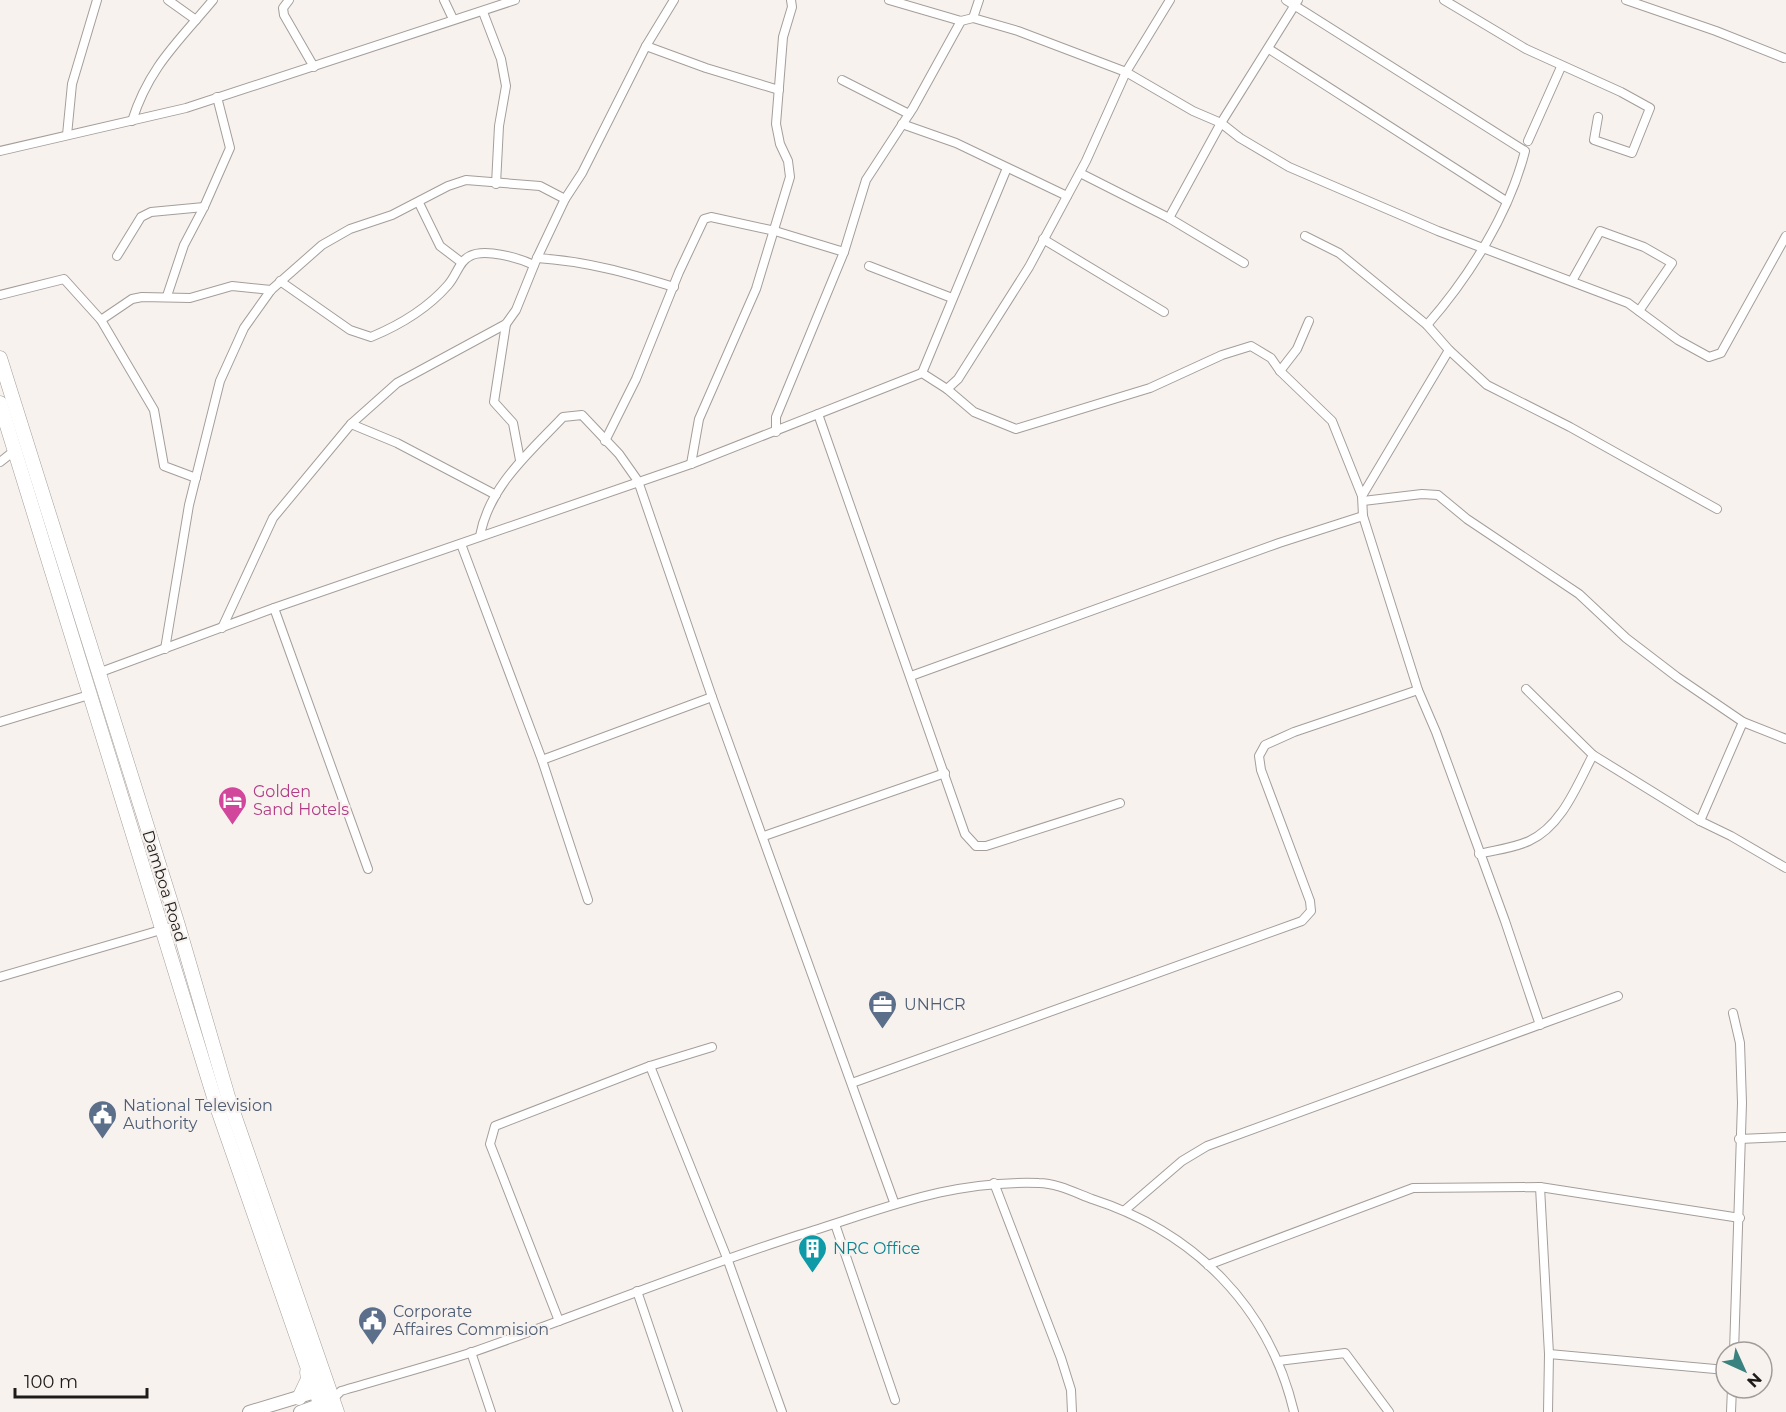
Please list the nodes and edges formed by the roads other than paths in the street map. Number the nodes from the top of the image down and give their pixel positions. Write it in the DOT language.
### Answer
graph roads {
  1 [pos="97,0"];
  2 [pos="168,0"];
  3 [pos="213,0"];
  4 [pos="288,0"];
  5 [pos="444,0"];
  6 [pos="515,0"];
  7 [pos="674,0"];
  8 [pos="791,0"];
  9 [pos="889,0"];
  10 [pos="979,0"];
  11 [pos="1170,0"];
  12 [pos="1286,0"];
  13 [pos="1444,0"];
  14 [pos="1626,0"];
  15 [pos="1297,3"];
  16 [pos="483,12"];
  17 [pos="973,18"];
  18 [pos="453,19"];
  19 [pos="196,20"];
  20 [pos="961,21"];
  21 [pos="646,46"];
  22 [pos="1269,49"];
  23 [pos="1784,58"];
  24 [pos="314,67"];
  25 [pos="1561,67"];
  26 [pos="1126,72"];
  27 [pos="842,80"];
  28 [pos="778,90"];
  29 [pos="217,97"];
  30 [pos="909,114"];
  31 [pos="1598,117"];
  32 [pos="132,121"];
  33 [pos="1221,123"];
  34 [pos="902,124"];
  35 [pos="67,135"];
  36 [pos="1528,141"];
  37 [pos="0,151"];
  38 [pos="1007,168"];
  39 [pos="1080,173"];
  40 [pos="496,184"];
  41 [pos="1067,196"];
  42 [pos="565,199"];
  43 [pos="1506,201"];
  44 [pos="419,202"];
  45 [pos="204,207"];
  46 [pos="1169,218"];
  47 [pos="775,231"];
  48 [pos="1305,236"];
  49 [pos="1786,236"];
  50 [pos="1043,239"];
  51 [pos="1483,249"];
  52 [pos="844,252"];
  53 [pos="117,256"];
  54 [pos="461,262"];
  55 [pos="535,262"];
  56 [pos="1244,263"];
  57 [pos="869,266"];
  58 [pos="280,281"];
  59 [pos="1572,281"];
  60 [pos="674,287"];
  61 [pos="271,290"];
  62 [pos="0,295"];
  63 [pos="167,296"];
  64 [pos="952,298"];
  65 [pos="1639,311"];
  66 [pos="1164,312"];
  67 [pos="101,320"];
  68 [pos="1309,321"];
  69 [pos="506,324"];
  70 [pos="1427,325"];
  71 [pos="1449,350"];
  72 [pos="0,358"];
  73 [pos="1280,371"];
  74 [pos="922,373"];
  75 [pos="947,389"];
  76 [pos="0,403"];
  77 [pos="818,414"];
  78 [pos="351,424"];
  79 [pos="776,432"];
  80 [pos="605,441"];
  81 [pos="14,451"];
  82 [pos="520,460"];
  83 [pos="0,462"];
  84 [pos="691,464"];
  85 [pos="196,478"];
  86 [pos="638,482"];
  87 [pos="496,495"];
  88 [pos="1363,499"];
  89 [pos="1717,509"];
  90 [pos="1364,516"];
  91 [pos="480,536"];
  92 [pos="460,544"];
  93 [pos="274,608"];
  94 [pos="222,627"];
  95 [pos="165,649"];
  96 [pos="98,673"];
  97 [pos="911,676"];
  98 [pos="1526,689"];
  99 [pos="1418,690"];
  100 [pos="89,695"];
  101 [pos="712,697"];
  102 [pos="0,722"];
  103 [pos="1743,722"];
  104 [pos="1786,739"];
  105 [pos="1593,755"];
  106 [pos="542,760"];
  107 [pos="945,773"];
  108 [pos="1120,803"];
  109 [pos="1700,821"];
  110 [pos="764,836"];
  111 [pos="1479,854"];
  112 [pos="1786,868"];
  113 [pos="368,869"];
  114 [pos="588,900"];
  115 [pos="178,925"];
  116 [pos="163,930"];
  117 [pos="0,977"];
  118 [pos="1618,996"];
  119 [pos="1733,1013"];
  120 [pos="1540,1025"];
  121 [pos="712,1047"];
  122 [pos="650,1066"];
  123 [pos="852,1083"];
  124 [pos="1786,1137"];
  125 [pos="1739,1139"];
  126 [pos="994,1183"];
  127 [pos="1540,1187"];
  128 [pos="894,1202"];
  129 [pos="1125,1210"];
  130 [pos="1740,1218"];
  131 [pos="835,1224"];
  132 [pos="727,1258"];
  133 [pos="1208,1264"];
  134 [pos="636,1291"];
  135 [pos="559,1321"];
  136 [pos="1735,1340"];
  137 [pos="471,1352"];
  138 [pos="1549,1354"];
  139 [pos="1278,1361"];
  140 [pos="306,1364"];
  141 [pos="1714,1369"];
  142 [pos="329,1400"];
  143 [pos="895,1400"];
  144 [pos="300,1405"];
  145 [pos="249,1412"];
  146 [pos="491,1412"];
  147 [pos="678,1412"];
  148 [pos="782,1412"];
  149 [pos="1072,1412"];
  150 [pos="1294,1412"];
  151 [pos="1389,1412"];
  152 [pos="1548,1412"];
  1 -- 35 [label="street"];
  2 -- 19 [label="street"];
  3 -- 19 [label="street"];
  4 -- 24 [label="street"];
  5 -- 18 [label="street"];
  6 -- 16 [label="street"];
  7 -- 21 [label="street"];
  8 -- 28 [label="street"];
  9 -- 20 [label="street"];
  10 -- 17 [label="street"];
  11 -- 26 [label="street"];
  12 -- 15 [label="street"];
  13 -- 25 [label="street"];
  14 -- 23 [label="street"];
  15 -- 22 [label="street"];
  15 -- 43 [label="street"];
  16 -- 18 [label="street"];
  16 -- 40 [label="street"];
  17 -- 20 [label="street"];
  17 -- 26 [label="street"];
  18 -- 24 [label="street"];
  19 -- 32 [label="street"];
  20 -- 30 [label="street"];
  21 -- 28 [label="street"];
  21 -- 42 [label="street"];
  22 -- 33 [label="street"];
  22 -- 43 [label="street"];
  24 -- 29 [label="street"];
  25 -- 31 [label="street"];
  25 -- 36 [label="street"];
  26 -- 33 [label="street"];
  26 -- 39 [label="street"];
  27 -- 30 [label="street"];
  28 -- 47 [label="street"];
  29 -- 32 [label="street"];
  29 -- 45 [label="street"];
  30 -- 34 [label="street"];
  32 -- 35 [label="street"];
  33 -- 46 [label="street"];
  33 -- 51 [label="street"];
  34 -- 38 [label="street"];
  34 -- 52 [label="street"];
  35 -- 37 [label="street"];
  38 -- 41 [label="street"];
  38 -- 64 [label="street"];
  39 -- 41 [label="street"];
  39 -- 46 [label="street"];
  40 -- 42 [label="street"];
  40 -- 44 [label="street"];
  41 -- 50 [label="street"];
  42 -- 55 [label="street"];
  43 -- 51 [label="street"];
  44 -- 54 [label="street"];
  44 -- 58 [label="street"];
  45 -- 53 [label="street"];
  45 -- 63 [label="street"];
  46 -- 56 [label="street"];
  47 -- 52 [label="street"];
  47 -- 60 [label="street"];
  47 -- 84 [label="street"];
  48 -- 70 [label="street"];
  49 -- 65 [label="street"];
  50 -- 66 [label="street"];
  50 -- 75 [label="street"];
  51 -- 59 [label="street"];
  51 -- 70 [label="street"];
  52 -- 79 [label="street"];
  54 -- 55 [label="street"];
  54 -- 58 [label="street"];
  55 -- 60 [label="street"];
  55 -- 69 [label="street"];
  57 -- 64 [label="street"];
  58 -- 61 [label="street"];
  59 -- 65 [label="street"];
  59 -- 65 [label="street"];
  60 -- 80 [label="street"];
  61 -- 63 [label="street"];
  61 -- 85 [label="street"];
  62 -- 67 [label="street"];
  63 -- 67 [label="street"];
  64 -- 74 [label="street"];
  67 -- 85 [label="street"];
  68 -- 73 [label="street"];
  69 -- 78 [label="street"];
  69 -- 82 [label="street"];
  70 -- 71 [label="street"];
  71 -- 88 [label="street"];
  71 -- 89 [label="street"];
  72 -- 96 [label="main road, Damboa Road"];
  73 -- 75 [label="street"];
  73 -- 88 [label="street"];
  74 -- 75 [label="street"];
  74 -- 77 [label="street"];
  76 -- 81 [label="main road, Damboa Road"];
  77 -- 79 [label="street"];
  77 -- 97 [label="street"];
  78 -- 87 [label="street"];
  78 -- 94 [label="street"];
  79 -- 84 [label="street"];
  80 -- 82 [label="street"];
  80 -- 86 [label="street"];
  81 -- 83 [label="street"];
  81 -- 100 [label="main road, Damboa Road"];
  82 -- 87 [label="street"];
  84 -- 86 [label="street"];
  85 -- 95 [label="street"];
  86 -- 91 [label="street"];
  86 -- 101 [label="street"];
  87 -- 91 [label="street"];
  88 -- 90 [label="street"];
  88 -- 103 [label="street"];
  90 -- 97 [label="street"];
  90 -- 99 [label="street"];
  91 -- 92 [label="street"];
  92 -- 93 [label="street"];
  92 -- 106 [label="street"];
  93 -- 94 [label="street"];
  93 -- 113 [label="street"];
  94 -- 95 [label="street"];
  95 -- 96 [label="street"];
  96 -- 115 [label="main road, Damboa Road"];
  97 -- 107 [label="street"];
  98 -- 105 [label="street"];
  99 -- 111 [label="street"];
  99 -- 123 [label="street"];
  100 -- 102 [label="street"];
  100 -- 116 [label="main road, Damboa Road"];
  101 -- 106 [label="street"];
  101 -- 110 [label="street"];
  103 -- 104 [label="street"];
  103 -- 109 [label="street"];
  105 -- 109 [label="street"];
  105 -- 111 [label="street"];
  106 -- 114 [label="street"];
  107 -- 108 [label="street"];
  107 -- 110 [label="street"];
  109 -- 112 [label="street"];
  110 -- 123 [label="street"];
  111 -- 120 [label="street"];
  115 -- 116 [label="street"];
  115 -- 142 [label="main road, Damboa Road"];
  116 -- 117 [label="street"];
  116 -- 140 [label="main road, Damboa Road"];
  118 -- 120 [label="street"];
  119 -- 125 [label="street"];
  120 -- 129 [label="street"];
  121 -- 122 [label="street"];
  122 -- 132 [label="street"];
  122 -- 135 [label="street"];
  123 -- 128 [label="street"];
  124 -- 125 [label="street"];
  125 -- 130 [label="street"];
  126 -- 128 [label="street"];
  126 -- 129 [label="street"];
  126 -- 149 [label="street"];
  127 -- 130 [label="street"];
  127 -- 133 [label="street"];
  127 -- 138 [label="street"];
  128 -- 131 [label="street"];
  129 -- 133 [label="street"];
  130 -- 136 [label="street"];
  131 -- 132 [label="street"];
  131 -- 143 [label="street"];
  132 -- 134 [label="street"];
  132 -- 148 [label="street"];
  133 -- 139 [label="street"];
  134 -- 135 [label="street"];
  134 -- 147 [label="street"];
  135 -- 137 [label="street"];
  137 -- 142 [label="street"];
  137 -- 146 [label="street"];
  138 -- 141 [label="street"];
  138 -- 152 [label="street"];
  139 -- 150 [label="street"];
  139 -- 151 [label="street"];
  140 -- 142 [label="main road, Damboa Road"];
  140 -- 144 [label="main road"];
  142 -- 144 [label="street"];
  144 -- 145 [label="street"];
}
